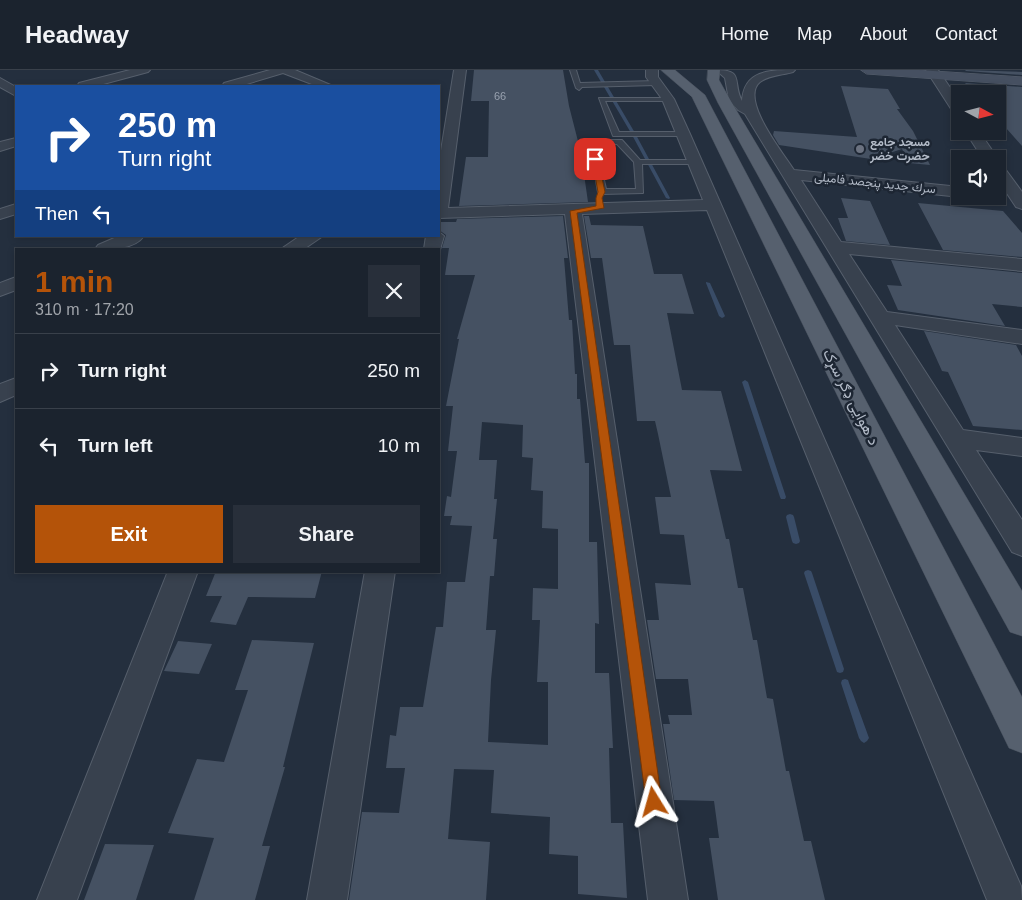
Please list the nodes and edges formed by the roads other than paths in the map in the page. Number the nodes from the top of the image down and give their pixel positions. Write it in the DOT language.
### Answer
graph roads {
  1 [pos="144,70"];
  2 [pos="283,70"];
  3 [pos="460,70"];
  4 [pos="573,70"];
  5 [pos="704,70"];
  6 [pos="714,70"];
  7 [pos="722,70"];
  8 [pos="789,70"];
  9 [pos="868,70"];
  10 [pos="934,72"];
  11 [pos="2,76"];
  12 [pos="672,76"];
  13 [pos="1022,81"];
  14 [pos="87,85"];
  15 [pos="231,85"];
  16 [pos="324,85"];
  17 [pos="615,85"];
  18 [pos="14,96"];
  19 [pos="951,98"];
  20 [pos="453,111"];
  21 [pos="750,112"];
  22 [pos="440,116"];
  23 [pos="683,134"];
  24 [pos="15,142"];
  25 [pos="0,147"];
  26 [pos="638,162"];
  27 [pos="695,162"];
  28 [pos="789,174"];
  29 [pos="1006,180"];
  30 [pos="951,191"];
  31 [pos="1006,197"];
  32 [pos="1020,200"];
  33 [pos="594,202"];
  34 [pos="440,205"];
  35 [pos="713,206"];
  36 [pos="15,208"];
  37 [pos="440,212"];
  38 [pos="0,214"];
  39 [pos="133,237"];
  40 [pos="312,237"];
  41 [pos="835,246"];
  42 [pos="106,248"];
  43 [pos="292,248"];
  44 [pos="1022,265"];
  45 [pos="15,284"];
  46 [pos="0,290"];
  47 [pos="879,317"];
  48 [pos="1022,337"];
  49 [pos="15,386"];
  50 [pos="0,394"];
  51 [pos="956,438"];
  52 [pos="1022,447"];
  53 [pos="1022,544"];
  54 [pos="182,573"];
  55 [pos="380,573"];
  56 [pos="1022,621"];
  57 [pos="1022,735"];
  58 [pos="57,900"];
  59 [pos="327,900"];
  60 [pos="668,900"];
  61 [pos="1007,900"];
  1 -- 14 [label="street"];
  2 -- 15 [label="street"];
  2 -- 16 [label="street"];
  3 -- 20 [label="street"];
  4 -- 17 [label="lane"];
  5 -- 12 [label="main road"];
  6 -- 56 [label="main road"];
  7 -- 21 [label="street"];
  8 -- 21 [label="street"];
  9 -- 10 [label="main road"];
  10 -- 13 [label="main road"];
  10 -- 19 [label="street"];
  11 -- 18 [label="street"];
  12 -- 17 [label="lane"];
  12 -- 23 [label="street"];
  12 -- 23 [label="lane"];
  12 -- 57 [label="main road, د هوایی ډګر سړک"];
  20 -- 22 [label="street"];
  20 -- 34 [label="street"];
  21 -- 28 [label="street"];
  23 -- 27 [label="street"];
  24 -- 25 [label="street"];
  26 -- 27 [label="lane"];
  26 -- 33 [label="lane"];
  26 -- 33 [label="lane"];
  27 -- 35 [label="street"];
  28 -- 30 [label="street, سرك جدید پنجصد فامیلی"];
  28 -- 41 [label="street"];
  29 -- 32 [label="street"];
  31 -- 32 [label="street"];
  33 -- 35 [label="street"];
  33 -- 37 [label="street"];
  33 -- 60 [label="street"];
  35 -- 61 [label="street"];
  36 -- 38 [label="street"];
  39 -- 42 [label="street"];
  40 -- 43 [label="street"];
  41 -- 44 [label="street"];
  41 -- 47 [label="street"];
  45 -- 46 [label="street"];
  47 -- 48 [label="street"];
  47 -- 51 [label="street"];
  49 -- 50 [label="street"];
  51 -- 52 [label="street"];
  51 -- 53 [label="street"];
  54 -- 58 [label="street"];
  55 -- 59 [label="street"];
}
